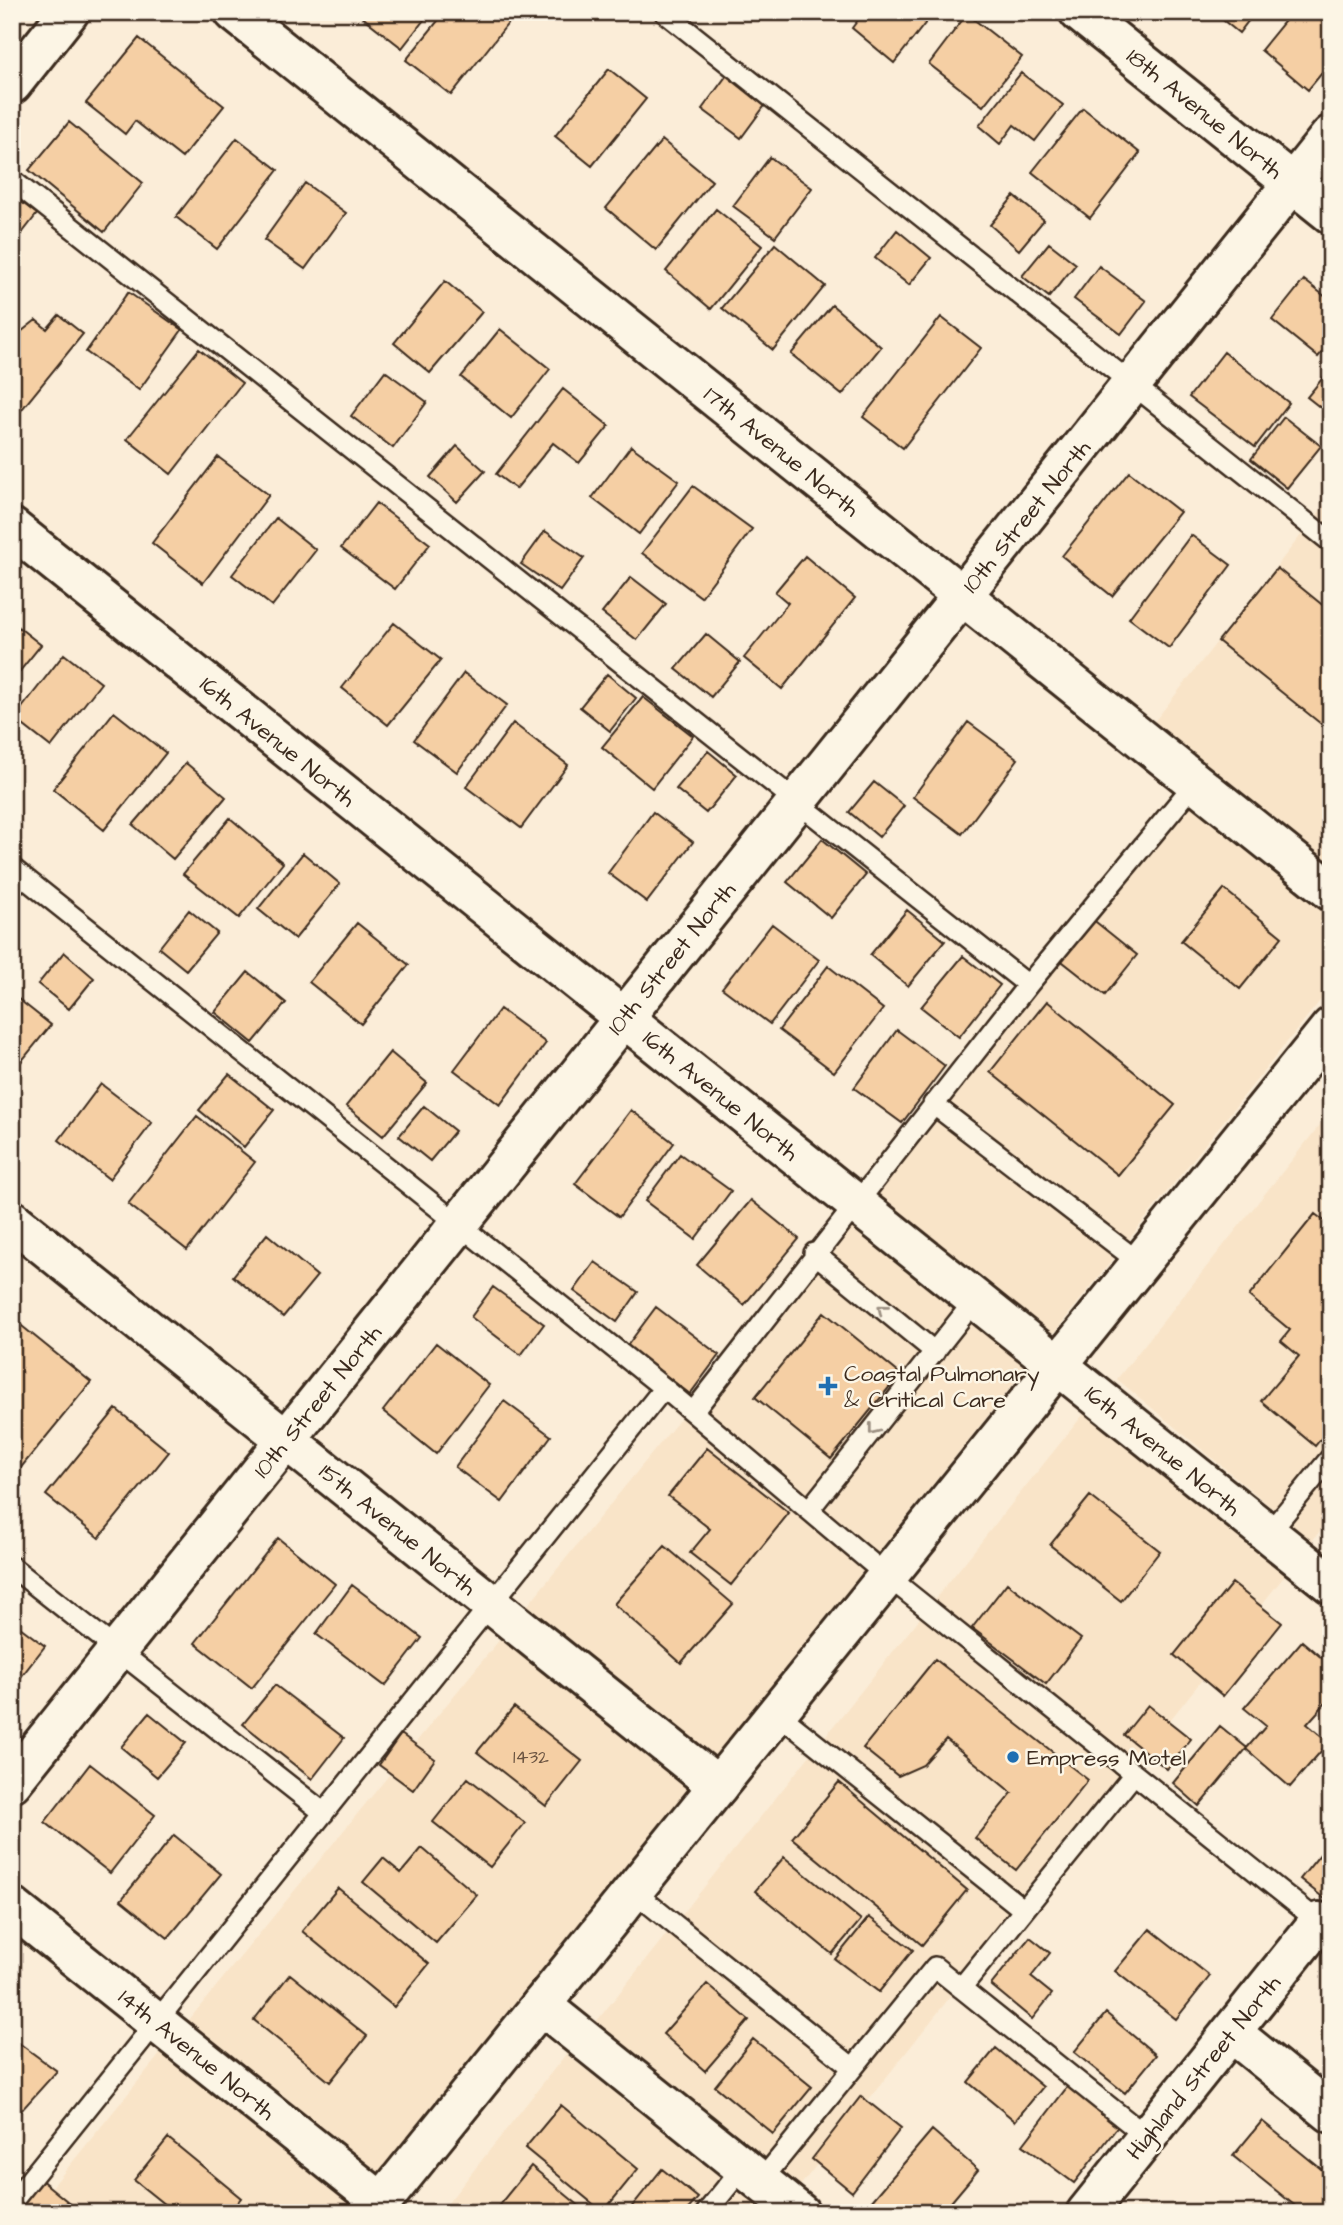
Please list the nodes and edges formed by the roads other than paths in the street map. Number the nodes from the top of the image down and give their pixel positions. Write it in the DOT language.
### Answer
graph roads {
  1 [pos="69,12"];
  2 [pos="234,12"];
  3 [pos="664,12"];
  4 [pos="1079,12"];
  5 [pos="12,84"];
  6 [pos="1331,135"];
  7 [pos="12,180"];
  8 [pos="1292,183"];
  9 [pos="1331,214"];
  10 [pos="1133,382"];
  11 [pos="12,528"];
  12 [pos="1331,542"];
  13 [pos="962,596"];
  14 [pos="1196,782"];
  15 [pos="798,801"];
  16 [pos="12,868"];
  17 [pos="1331,891"];
  18 [pos="1028,985"];
  19 [pos="624,1017"];
  20 [pos="1331,1027"];
  21 [pos="933,1104"];
  22 [pos="854,1202"];
  23 [pos="12,1220"];
  24 [pos="458,1225"];
  25 [pos="814,1253"];
  26 [pos="1140,1263"];
  27 [pos="976,1299"];
  28 [pos="935,1352"];
  29 [pos="1058,1365"];
  30 [pos="664,1388"];
  31 [pos="693,1412"];
  32 [pos="286,1440"];
  33 [pos="1331,1457"];
  34 [pos="809,1510"];
  35 [pos="1268,1534"];
  36 [pos="12,1567"];
  37 [pos="887,1576"];
  38 [pos="1331,1584"];
  39 [pos="492,1604"];
  40 [pos="117,1651"];
  41 [pos="777,1713"];
  42 [pos="1134,1774"];
  43 [pos="12,1782"];
  44 [pos="718,1786"];
  45 [pos="324,1813"];
  46 [pos="633,1891"];
  47 [pos="12,1907"];
  48 [pos="1024,1910"];
  49 [pos="1325,1926"];
  50 [pos="961,1988"];
  51 [pos="541,2005"];
  52 [pos="157,2022"];
  53 [pos="1231,2032"];
  54 [pos="853,2068"];
  55 [pos="1331,2113"];
  56 [pos="1147,2137"];
  57 [pos="752,2174"];
  58 [pos="12,2202"];
  59 [pos="377,2207"];
  60 [pos="706,2213"];
  61 [pos="800,2213"];
  62 [pos="1086,2213"];
  1 -- 5 [label="street"];
  2 -- 13 [label="street, 17th Avenue North"];
  3 -- 10 [label="lane"];
  4 -- 8 [label="street, 18th Avenue North"];
  6 -- 8 [label="street, 10th Street North"];
  7 -- 15 [label="lane"];
  8 -- 9 [label="street, 18th Avenue North"];
  8 -- 10 [label="street, 10th Street North"];
  10 -- 12 [label="lane"];
  10 -- 13 [label="street, 10th Street North"];
  11 -- 19 [label="street, 16th Avenue North"];
  13 -- 14 [label="street, 17th Avenue North"];
  13 -- 15 [label="street, 10th Street North"];
  14 -- 17 [label="street, 17th Avenue North"];
  14 -- 18 [label="lane"];
  15 -- 18 [label="lane"];
  15 -- 19 [label="street, 10th Street North"];
  16 -- 24 [label="lane"];
  18 -- 21 [label="lane"];
  19 -- 22 [label="street, 16th Avenue North"];
  19 -- 24 [label="street, 10th Street North"];
  20 -- 26 [label="street"];
  21 -- 22 [label="lane"];
  21 -- 26 [label="lane"];
  22 -- 25 [label="lane"];
  22 -- 27 [label="street, 16th Avenue North"];
  23 -- 32 [label="street, 15th Avenue North"];
  24 -- 30 [label="lane"];
  24 -- 32 [label="street, 10th Street North"];
  28 -- 25 [label="lane, one-way"];
  25 -- 31 [label="lane"];
  26 -- 29 [label="street"];
  27 -- 28 [label="lane"];
  27 -- 29 [label="street, 16th Avenue North"];
  28 -- 34 [label="lane, one-way"];
  29 -- 35 [label="street, 16th Avenue North"];
  29 -- 37 [label="street"];
  30 -- 31 [label="lane"];
  30 -- 39 [label="lane"];
  31 -- 34 [label="lane"];
  32 -- 39 [label="street, 15th Avenue North"];
  32 -- 40 [label="street, 10th Street North"];
  33 -- 35 [label="lane"];
  34 -- 37 [label="lane"];
  35 -- 38 [label="street, 16th Avenue North"];
  36 -- 40 [label="lane"];
  37 -- 41 [label="street"];
  37 -- 42 [label="lane"];
  39 -- 44 [label="street, 15th Avenue North"];
  39 -- 45 [label="lane"];
  40 -- 43 [label="street, 10th Street North"];
  40 -- 45 [label="lane"];
  41 -- 44 [label="street"];
  41 -- 48 [label="lane"];
  42 -- 48 [label="lane"];
  42 -- 49 [label="lane"];
  44 -- 46 [label="street"];
  45 -- 52 [label="lane"];
  46 -- 51 [label="street"];
  46 -- 54 [label="lane"];
  47 -- 52 [label="street, 14th Avenue North"];
  48 -- 50 [label="lane"];
  49 -- 53 [label="street, Highland Street North"];
  50 -- 54 [label="lane"];
  50 -- 56 [label="lane"];
  51 -- 57 [label="street"];
  51 -- 59 [label="street"];
  52 -- 58 [label="lane"];
  52 -- 59 [label="street, 14th Avenue North"];
  53 -- 55 [label="street"];
  53 -- 56 [label="street, Highland Street North"];
  54 -- 57 [label="lane"];
  56 -- 62 [label="street, Highland Street North"];
  57 -- 60 [label="lane"];
  57 -- 61 [label="street"];
}
